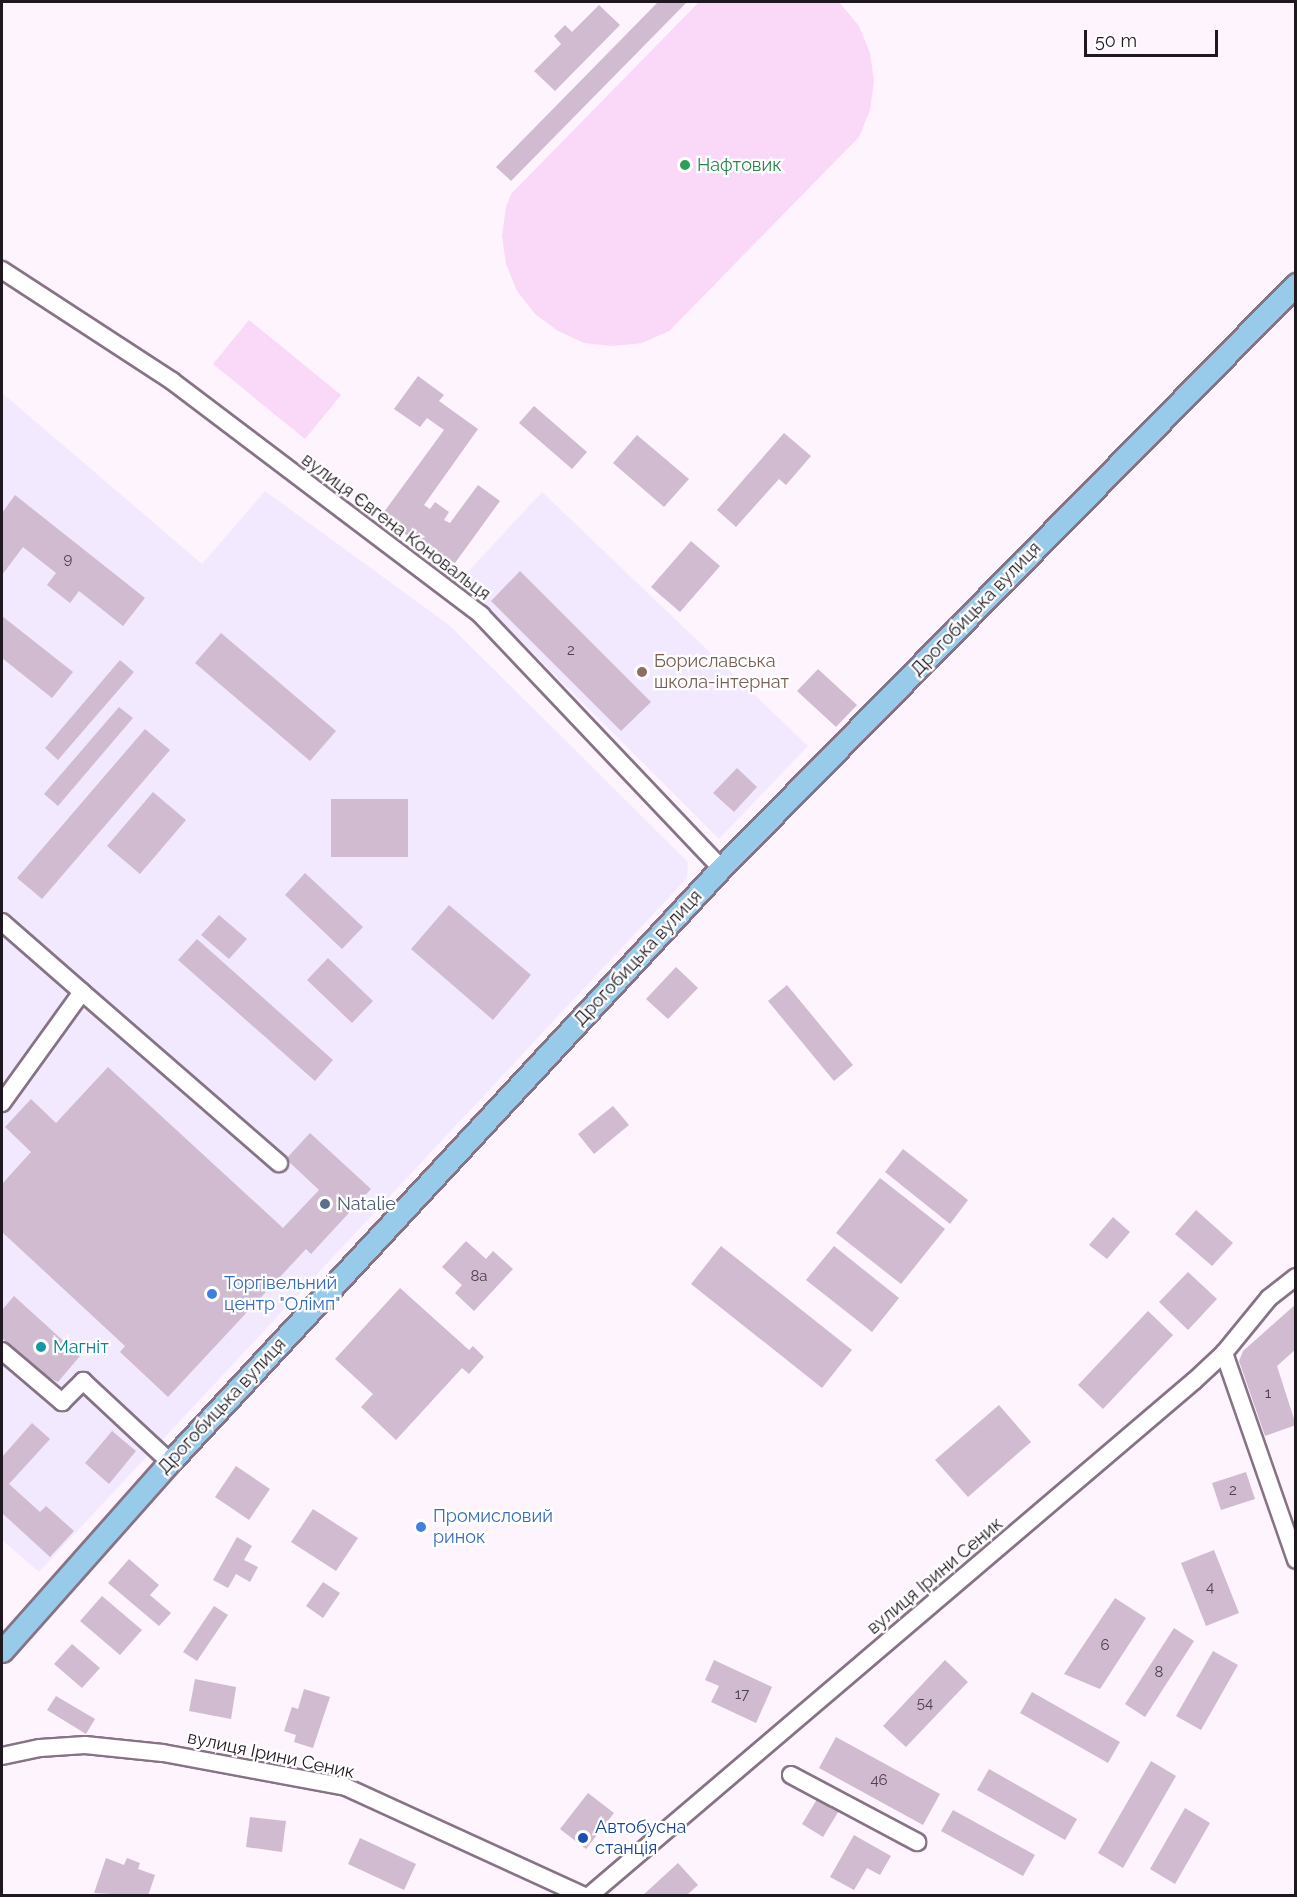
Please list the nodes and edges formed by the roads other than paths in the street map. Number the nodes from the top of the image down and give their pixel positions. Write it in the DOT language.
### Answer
graph roads {
  1 [pos="2,270"];
  2 [pos="1296,284"];
  3 [pos="722,868"];
  4 [pos="2,922"];
  5 [pos="82,992"];
  6 [pos="2,1103"];
  7 [pos="279,1163"];
  8 [pos="1296,1277"];
  9 [pos="2,1352"];
  10 [pos="1224,1353"];
  11 [pos="170,1462"];
  12 [pos="1296,1560"];
  13 [pos="2,1651"];
  14 [pos="3,1754"];
  15 [pos="791,1775"];
  16 [pos="917,1842"];
  17 [pos="584,1896"];
  18 [pos="590,1896"];
  1 -- 3 [label="street, вулиця Євгена Коновальця"];
  2 -- 3 [label="main road, Дрогобицька вулиця"];
  3 -- 11 [label="main road, Дрогобицька вулиця"];
  4 -- 5 [label="street"];
  5 -- 6 [label="street"];
  5 -- 7 [label="street"];
  8 -- 10 [label="street, вулиця Ірини Сеник"];
  9 -- 11 [label="street"];
  10 -- 12 [label="street"];
  10 -- 18 [label="street, вулиця Ірини Сеник"];
  11 -- 13 [label="main road, Дрогобицька вулиця"];
  14 -- 17 [label="street, вулиця Ірини Сеник"];
  15 -- 16 [label="street"];
}
